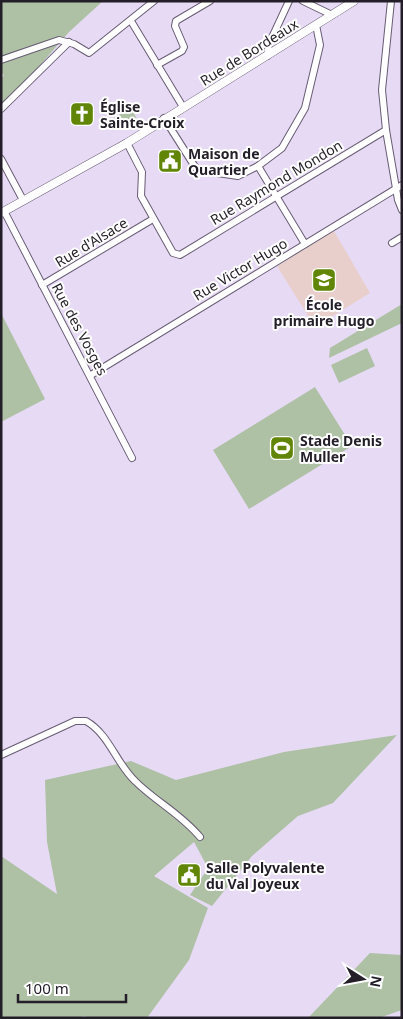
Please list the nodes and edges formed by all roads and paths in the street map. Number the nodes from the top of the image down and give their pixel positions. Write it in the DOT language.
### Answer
graph roads {
  1 [pos="154,1"];
  2 [pos="210,1"];
  3 [pos="289,1"];
  4 [pos="303,1"];
  5 [pos="354,1"];
  6 [pos="391,1"];
  7 [pos="332,15"];
  8 [pos="131,21"];
  9 [pos="316,25"];
  10 [pos="68,42"];
  11 [pos="267,56"];
  12 [pos="1,60"];
  13 [pos="157,65"];
  14 [pos="183,107"];
  15 [pos="1,109"];
  16 [pos="164,118"];
  17 [pos="386,130"];
  18 [pos="128,143"];
  19 [pos="1,159"];
  20 [pos="258,166"];
  21 [pos="399,187"];
  22 [pos="276,196"];
  23 [pos="23,200"];
  24 [pos="402,210"];
  25 [pos="3,212"];
  26 [pos="153,220"];
  27 [pos="402,237"];
  28 [pos="392,243"];
  29 [pos="305,244"];
  30 [pos="42,285"];
  31 [pos="91,375"];
  32 [pos="132,458"];
  33 [pos="1,755"];
  34 [pos="200,837"];
  1 -- 8 [label="street"];
  2 -- 13 [label="street"];
  3 -- 11 [label="street"];
  4 -- 7 [label="street"];
  5 -- 7 [label="street, Rue de Bordeaux"];
  6 -- 17 [label="street"];
  7 -- 9 [label="street, Rue de Bordeaux"];
  8 -- 10 [label="street"];
  8 -- 13 [label="street"];
  9 -- 11 [label="street, Rue de Bordeaux"];
  9 -- 20 [label="street"];
  10 -- 12 [label="street"];
  10 -- 15 [label="street"];
  11 -- 14 [label="street, Rue de Bordeaux"];
  13 -- 14 [label="street"];
  14 -- 16 [label="street, Rue de Bordeaux"];
  16 -- 18 [label="street, Rue de Bordeaux"];
  16 -- 20 [label="street"];
  17 -- 21 [label="street"];
  17 -- 22 [label="street, Rue Raymond Mondon"];
  18 -- 23 [label="street, Rue de Bordeaux"];
  18 -- 26 [label="street"];
  19 -- 23 [label="street"];
  20 -- 22 [label="street"];
  21 -- 24 [label="street"];
  21 -- 29 [label="street, Rue Victor Hugo"];
  22 -- 26 [label="street, Rue Raymond Mondon"];
  22 -- 29 [label="street"];
  23 -- 25 [label="street, Rue de Bordeaux"];
  25 -- 30 [label="street, Rue des Vosges"];
  26 -- 30 [label="street, Rue d'Alsace"];
  27 -- 28 [label="street"];
  29 -- 31 [label="street, Rue Victor Hugo"];
  30 -- 31 [label="street, Rue des Vosges"];
  31 -- 32 [label="street, Rue des Vosges"];
  33 -- 34 [label="street"];
}
